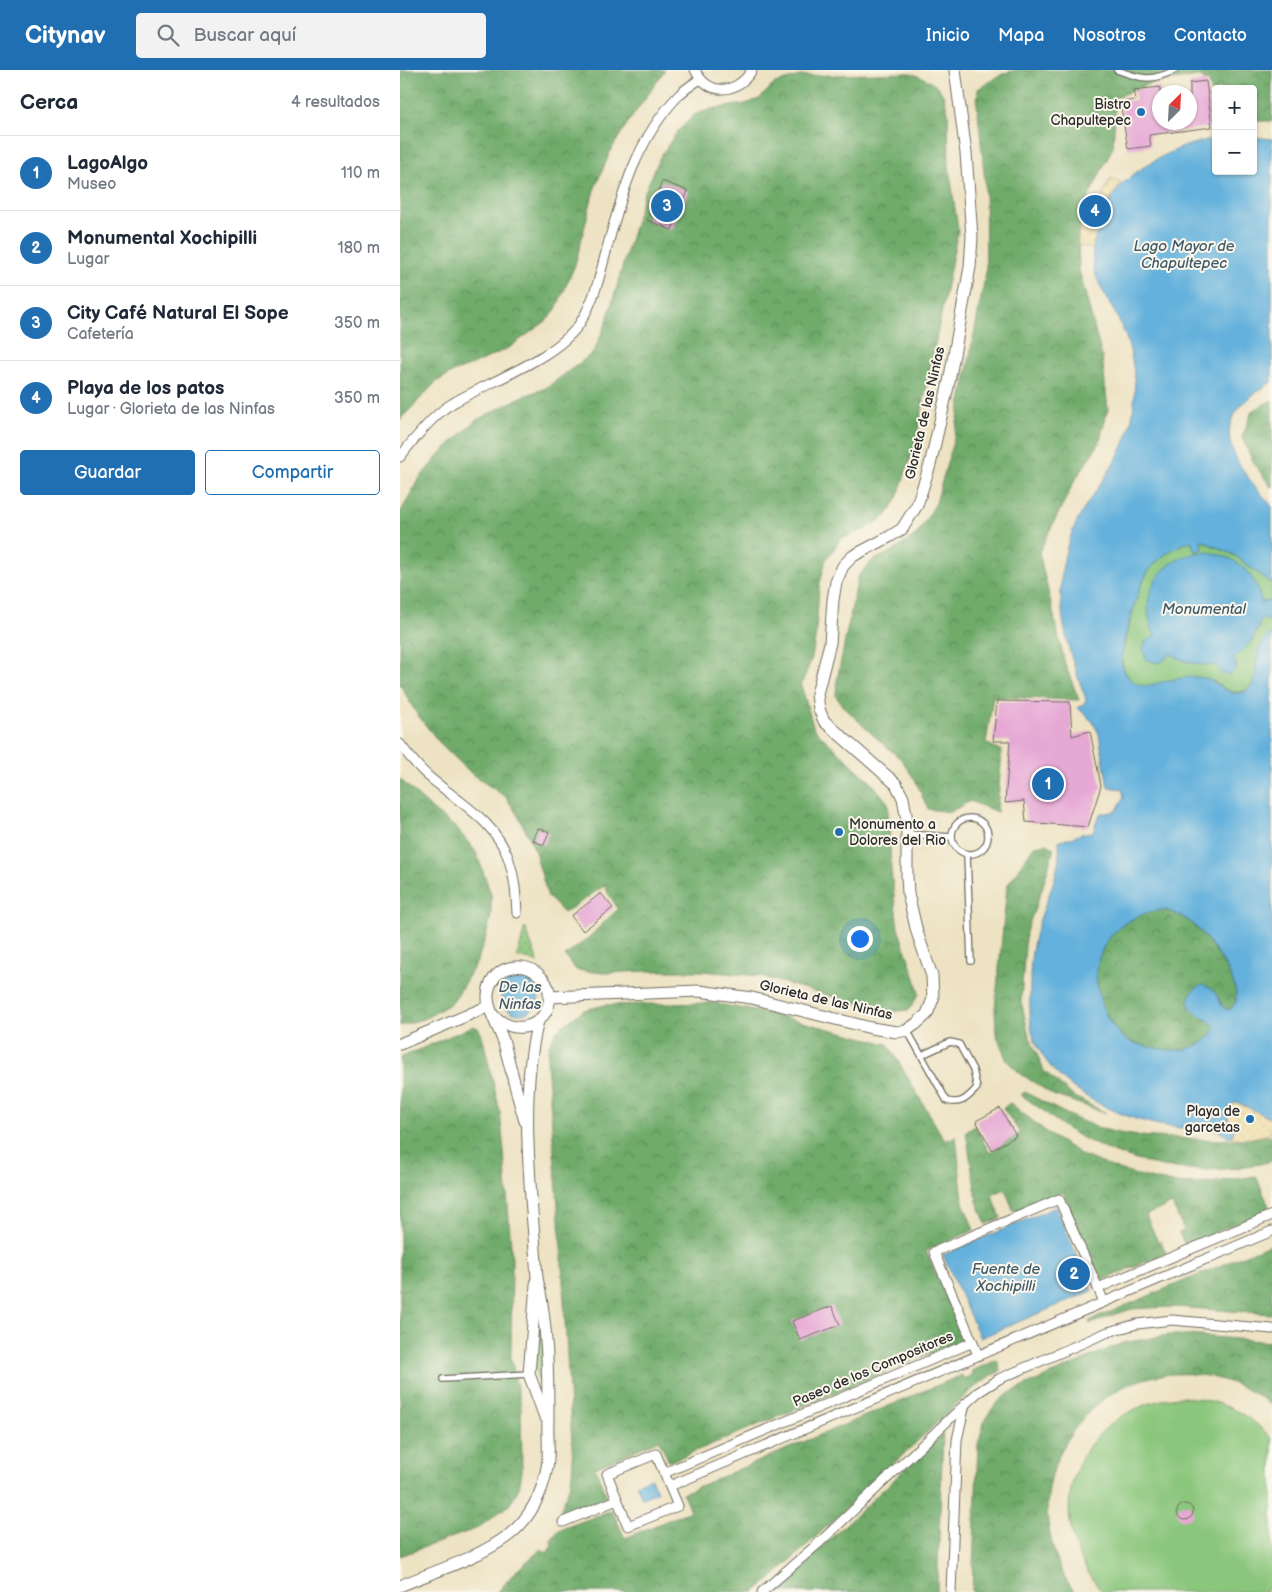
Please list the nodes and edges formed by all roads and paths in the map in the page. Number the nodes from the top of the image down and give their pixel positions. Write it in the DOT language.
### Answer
graph roads {
  1 [pos="752,70"];
  2 [pos="955,70"];
  3 [pos="1117,70"];
  4 [pos="1175,70"];
  5 [pos="697,74"];
  6 [pos="400,457"];
  7 [pos="400,744"];
  8 [pos="908,834"];
  9 [pos="952,837"];
  10 [pos="967,855"];
  11 [pos="517,914"];
  12 [pos="970,961"];
  13 [pos="549,997"];
  14 [pos="491,1011"];
  15 [pos="538,1022"];
  16 [pos="907,1030"];
  17 [pos="400,1044"];
  18 [pos="922,1055"];
  19 [pos="527,1130"];
  20 [pos="1272,1215"];
  21 [pos="1272,1231"];
  22 [pos="537,1278"];
  23 [pos="1098,1288"];
  24 [pos="1104,1302"];
  25 [pos="1272,1329"];
  26 [pos="973,1342"];
  27 [pos="978,1356"];
  28 [pos="529,1374"];
  29 [pos="443,1379"];
  30 [pos="965,1404"];
  31 [pos="548,1424"];
  32 [pos="664,1473"];
  33 [pos="670,1486"];
  34 [pos="617,1500"];
  35 [pos="563,1522"];
  36 [pos="405,1587"];
  37 [pos="762,1592"];
  38 [pos="951,1592"];
  1 -- 5 [label="street"];
  2 -- 8 [label="street, Glorieta de las Ninfas"];
  3 -- 4 [label="lane"];
  5 -- 6 [label="street"];
  7 -- 11 [label="street"];
  8 -- 9 [label="lane"];
  8 -- 16 [label="street, Glorieta de las Ninfas"];
  9 -- 10 [label="lane"];
  9 -- 10 [label="lane"];
  10 -- 12 [label="lane"];
  13 -- 14 [label="street"];
  13 -- 15 [label="street"];
  13 -- 16 [label="street, Glorieta de las Ninfas"];
  14 -- 15 [label="street"];
  14 -- 17 [label="street"];
  14 -- 19 [label="street"];
  15 -- 19 [label="street"];
  16 -- 18 [label="lane"];
  18 -- 18 [label="lane"];
  19 -- 22 [label="street"];
  20 -- 23 [label="street"];
  21 -- 24 [label="street, Paseo de los Compositores"];
  22 -- 28 [label="street"];
  22 -- 31 [label="street"];
  23 -- 24 [label="street"];
  23 -- 26 [label="street, Paseo de los Compositores"];
  24 -- 27 [label="street, Paseo de los Compositores"];
  25 -- 30 [label="street"];
  26 -- 27 [label="street"];
  26 -- 32 [label="street, Paseo de los Compositores"];
  27 -- 33 [label="street, Paseo de los Compositores"];
  28 -- 29 [label="lane"];
  28 -- 31 [label="street"];
  30 -- 37 [label="street"];
  30 -- 38 [label="street"];
  31 -- 36 [label="street"];
  32 -- 33 [label="street"];
  32 -- 34 [label="street"];
  33 -- 34 [label="street"];
  34 -- 35 [label="street"];
}
